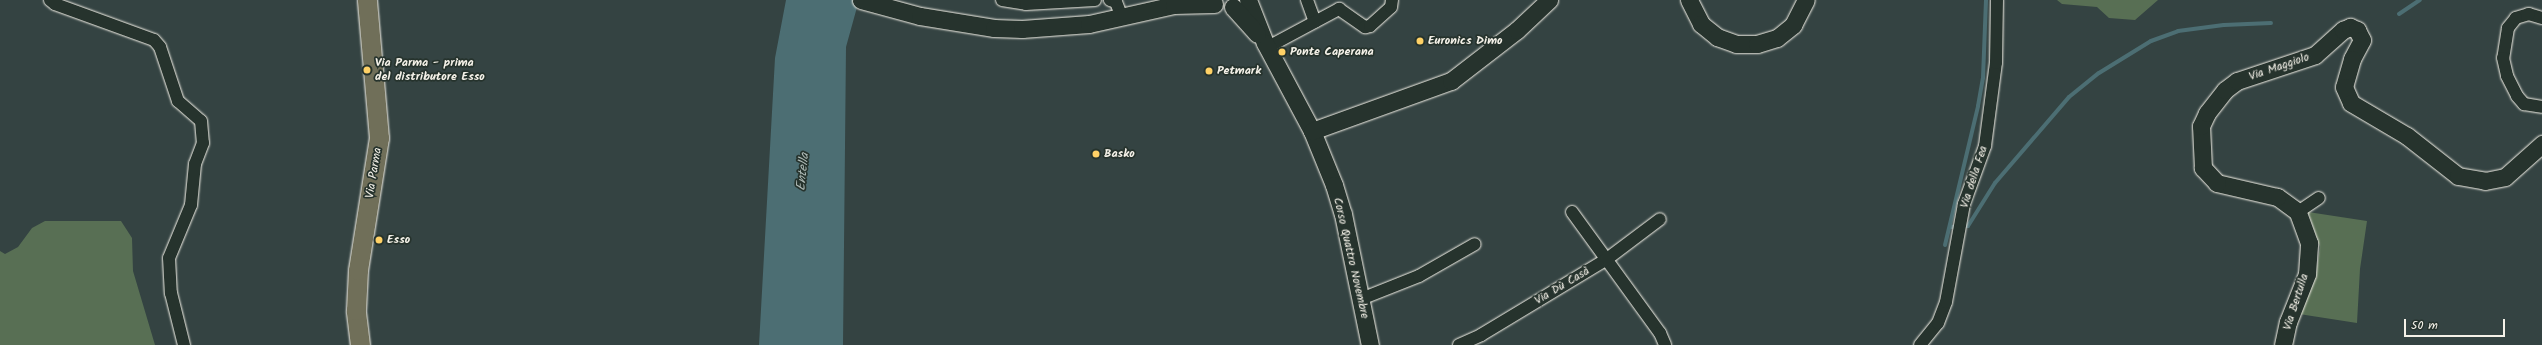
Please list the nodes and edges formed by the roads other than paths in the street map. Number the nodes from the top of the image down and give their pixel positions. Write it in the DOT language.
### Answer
graph roads {
  1 [pos="50,0"];
  2 [pos="368,0"];
  3 [pos="861,0"];
  4 [pos="1002,0"];
  5 [pos="1095,0"];
  6 [pos="1110,0"];
  7 [pos="1307,0"];
  8 [pos="1392,0"];
  9 [pos="1549,0"];
  10 [pos="1689,0"];
  11 [pos="1806,0"];
  12 [pos="1997,0"];
  13 [pos="1178,2"];
  14 [pos="1212,2"];
  15 [pos="1241,2"];
  16 [pos="1122,18"];
  17 [pos="2542,18"];
  18 [pos="1315,22"];
  19 [pos="1266,45"];
  20 [pos="2542,107"];
  21 [pos="1312,131"];
  22 [pos="2542,144"];
  23 [pos="2319,198"];
  24 [pos="1572,212"];
  25 [pos="2298,212"];
  26 [pos="1660,219"];
  27 [pos="1476,244"];
  28 [pos="1607,259"];
  29 [pos="1361,299"];
  30 [pos="184,345"];
  31 [pos="360,345"];
  32 [pos="1370,345"];
  33 [pos="1459,345"];
  34 [pos="1665,345"];
  35 [pos="1920,345"];
  36 [pos="2283,345"];
  1 -- 30 [label="street"];
  2 -- 31 [label="main road, Via Parma"];
  3 -- 16 [label="street"];
  4 -- 5 [label="street"];
  6 -- 16 [label="street"];
  7 -- 18 [label="street"];
  8 -- 18 [label="street"];
  9 -- 21 [label="street"];
  10 -- 11 [label="street"];
  12 -- 35 [label="street, Via della Fea"];
  13 -- 14 [label="street"];
  13 -- 16 [label="street"];
  14 -- 15 [label="street"];
  15 -- 19 [label="street, Corso Quattro Novembre"];
  17 -- 20 [label="street"];
  18 -- 19 [label="street"];
  19 -- 21 [label="street, Corso Quattro Novembre"];
  21 -- 29 [label="street, Corso Quattro Novembre"];
  22 -- 25 [label="street, Via Maggiolo"];
  23 -- 25 [label="street"];
  24 -- 28 [label="street"];
  25 -- 36 [label="street, Via Bertulla"];
  26 -- 28 [label="street, Via Dù Casà"];
  27 -- 29 [label="street"];
  28 -- 33 [label="street, Via Dù Casà"];
  28 -- 34 [label="street"];
  29 -- 32 [label="street, Corso Quattro Novembre"];
}
